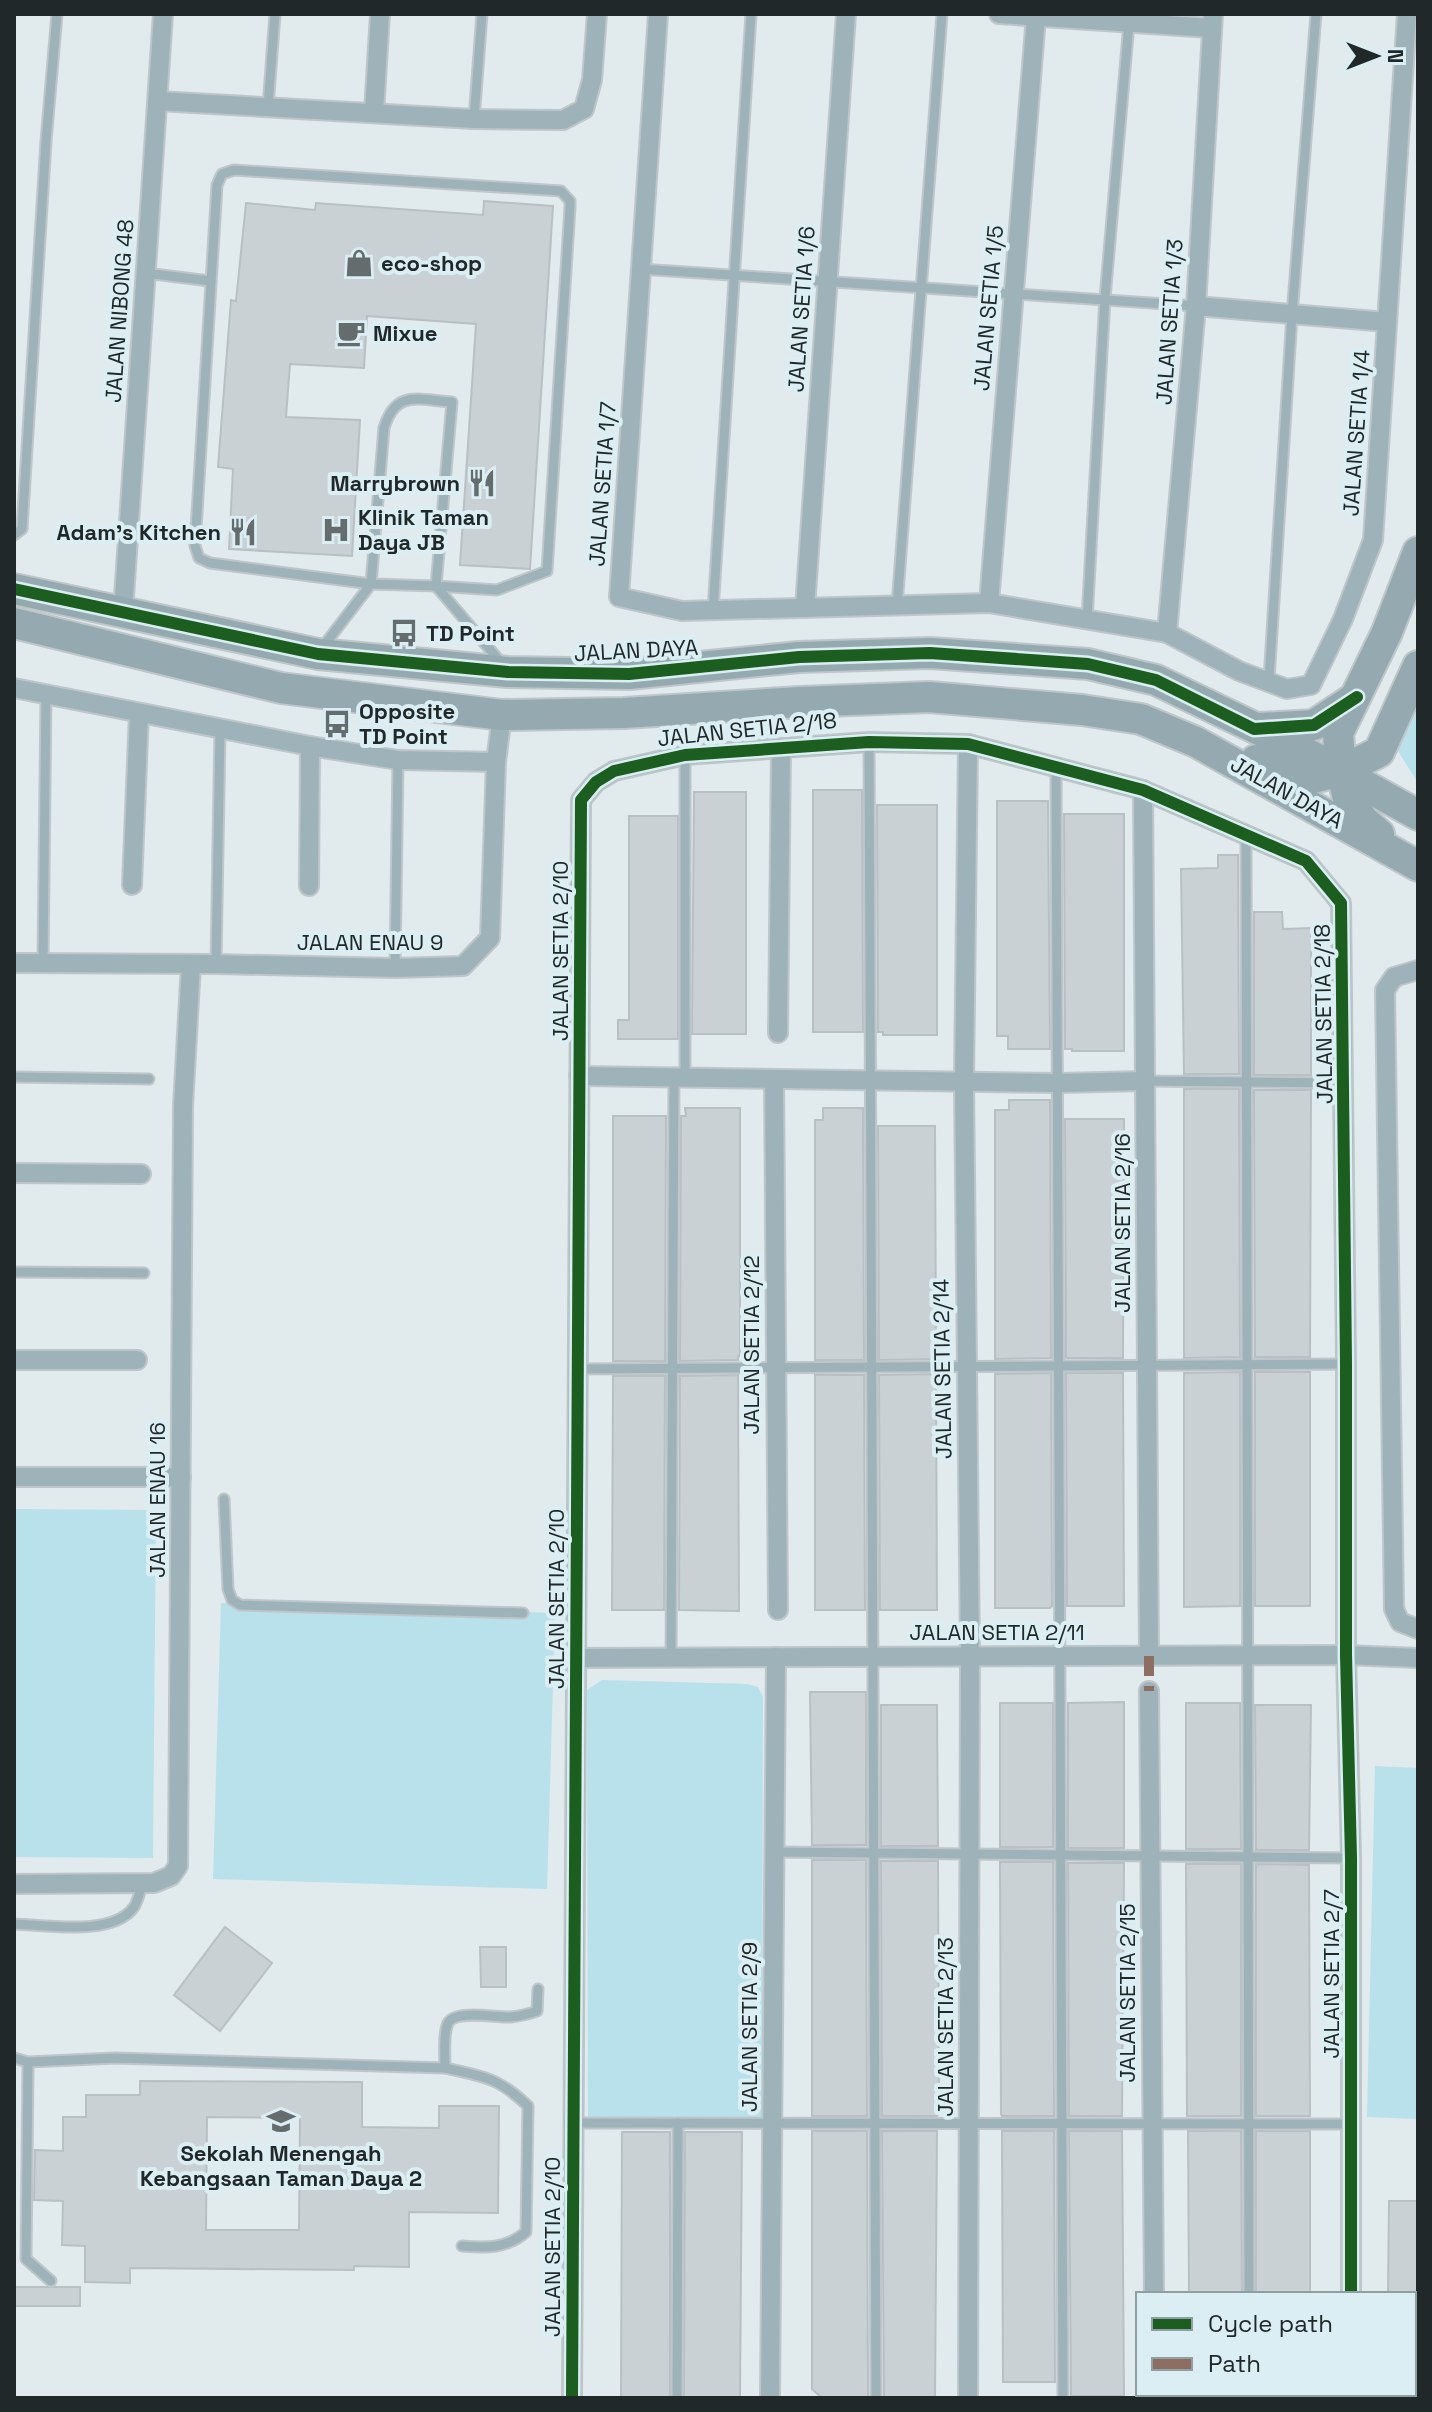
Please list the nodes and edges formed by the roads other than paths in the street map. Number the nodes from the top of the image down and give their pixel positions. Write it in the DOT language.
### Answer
graph roads {
  1 [pos="57,14"];
  2 [pos="163,14"];
  3 [pos="275,14"];
  4 [pos="380,14"];
  5 [pos="482,14"];
  6 [pos="597,14"];
  7 [pos="658,14"];
  8 [pos="751,14"];
  9 [pos="846,14"];
  10 [pos="942,14"];
  11 [pos="999,14"];
  12 [pos="1316,14"];
  13 [pos="1407,14"];
  14 [pos="1036,16"];
  15 [pos="1212,21"];
  16 [pos="1129,23"];
  17 [pos="158,101"];
  18 [pos="268,107"];
  19 [pos="374,112"];
  20 [pos="474,119"];
  21 [pos="640,269"];
  22 [pos="145,273"];
  23 [pos="732,276"];
  24 [pos="210,281"];
  25 [pos="827,281"];
  26 [pos="920,287"];
  27 [pos="1013,294"];
  28 [pos="1105,298"];
  29 [pos="1196,306"];
  30 [pos="1292,315"];
  31 [pos="1387,322"];
  32 [pos="14,535"];
  33 [pos="1418,552"];
  34 [pos="371,584"];
  35 [pos="436,586"];
  36 [pos="14,589"];
  37 [pos="989,603"];
  38 [pos="897,606"];
  39 [pos="805,608"];
  40 [pos="713,611"];
  41 [pos="123,612"];
  42 [pos="1087,620"];
  43 [pos="14,623"];
  44 [pos="1167,633"];
  45 [pos="318,654"];
  46 [pos="1418,666"];
  47 [pos="508,672"];
  48 [pos="1269,680"];
  49 [pos="14,688"];
  50 [pos="46,694"];
  51 [pos="1357,697"];
  52 [pos="139,713"];
  53 [pos="502,715"];
  54 [pos="1396,716"];
  55 [pos="220,729"];
  56 [pos="1254,729"];
  57 [pos="869,742"];
  58 [pos="1196,742"];
  59 [pos="968,744"];
  60 [pos="310,746"];
  61 [pos="781,748"];
  62 [pos="685,755"];
  63 [pos="398,760"];
  64 [pos="496,762"];
  65 [pos="1056,767"];
  66 [pos="1341,771"];
  67 [pos="1143,790"];
  68 [pos="581,800"];
  69 [pos="1418,812"];
  70 [pos="1246,835"];
  71 [pos="1418,866"];
  72 [pos="132,885"];
  73 [pos="309,886"];
  74 [pos="14,963"];
  75 [pos="43,963"];
  76 [pos="191,964"];
  77 [pos="216,964"];
  78 [pos="395,968"];
  79 [pos="1418,970"];
  80 [pos="778,1033"];
  81 [pos="579,1076"];
  82 [pos="14,1077"];
  83 [pos="680,1078"];
  84 [pos="149,1079"];
  85 [pos="774,1079"];
  86 [pos="871,1080"];
  87 [pos="964,1081"];
  88 [pos="1145,1081"];
  89 [pos="1247,1082"];
  90 [pos="1058,1083"];
  91 [pos="1344,1083"];
  92 [pos="14,1173"];
  93 [pos="141,1174"];
  94 [pos="14,1272"];
  95 [pos="144,1273"];
  96 [pos="14,1360"];
  97 [pos="137,1360"];
  98 [pos="1346,1364"];
  99 [pos="1146,1365"];
  100 [pos="1246,1365"];
  101 [pos="966,1366"];
  102 [pos="1058,1366"];
  103 [pos="871,1367"];
  104 [pos="671,1368"];
  105 [pos="775,1368"];
  106 [pos="576,1369"];
  107 [pos="14,1477"];
  108 [pos="181,1477"];
  109 [pos="224,1499"];
  110 [pos="778,1610"];
  111 [pos="523,1613"];
  112 [pos="1409,1626"];
  113 [pos="1248,1655"];
  114 [pos="1346,1655"];
  115 [pos="970,1656"];
  116 [pos="1060,1656"];
  117 [pos="1149,1656"];
  118 [pos="776,1657"];
  119 [pos="871,1657"];
  120 [pos="576,1658"];
  121 [pos="671,1658"];
  122 [pos="1418,1658"];
  123 [pos="1149,1691"];
  124 [pos="774,1852"];
  125 [pos="871,1853"];
  126 [pos="969,1854"];
  127 [pos="1061,1855"];
  128 [pos="1150,1856"];
  129 [pos="1248,1857"];
  130 [pos="1351,1858"];
  131 [pos="143,1883"];
  132 [pos="14,1884"];
  133 [pos="14,1924"];
  134 [pos="538,1989"];
  135 [pos="14,2058"];
  136 [pos="28,2062"];
  137 [pos="445,2068"];
  138 [pos="573,2123"];
  139 [pos="678,2123"];
  140 [pos="772,2123"];
  141 [pos="969,2123"];
  142 [pos="873,2124"];
  143 [pos="1062,2124"];
  144 [pos="1152,2124"];
  145 [pos="1249,2124"];
  146 [pos="1351,2124"];
  147 [pos="462,2246"];
  148 [pos="51,2281"];
  149 [pos="1154,2292"];
  150 [pos="1249,2292"];
  151 [pos="1351,2292"];
  152 [pos="572,2398"];
  153 [pos="677,2398"];
  154 [pos="770,2398"];
  155 [pos="876,2398"];
  156 [pos="968,2398"];
  157 [pos="1063,2398"];
  1 -- 32 [label="lane"];
  2 -- 17 [label="street, JALAN NIBONG 48"];
  3 -- 18 [label="lane"];
  4 -- 19 [label="street"];
  5 -- 20 [label="lane"];
  6 -- 20 [label="street"];
  7 -- 21 [label="street, JALAN SETIA 1/7"];
  8 -- 23 [label="lane"];
  9 -- 25 [label="street, JALAN SETIA 1/6"];
  10 -- 26 [label="lane"];
  11 -- 14 [label="street"];
  12 -- 30 [label="lane"];
  13 -- 31 [label="street, JALAN SETIA 1/4"];
  14 -- 16 [label="street"];
  14 -- 27 [label="street, JALAN SETIA 1/5"];
  15 -- 16 [label="street"];
  15 -- 29 [label="street, JALAN SETIA 1/3"];
  16 -- 28 [label="lane"];
  17 -- 18 [label="street"];
  17 -- 22 [label="street, JALAN NIBONG 48"];
  18 -- 19 [label="street"];
  19 -- 20 [label="street"];
  21 -- 23 [label="lane"];
  21 -- 40 [label="street, JALAN SETIA 1/7"];
  22 -- 24 [label="lane"];
  22 -- 41 [label="street, JALAN NIBONG 48"];
  23 -- 25 [label="lane"];
  23 -- 40 [label="lane"];
  24 -- 34 [label="lane"];
  24 -- 35 [label="lane"];
  25 -- 26 [label="lane"];
  25 -- 39 [label="street, JALAN SETIA 1/6"];
  26 -- 27 [label="lane"];
  26 -- 38 [label="lane"];
  27 -- 28 [label="lane"];
  27 -- 37 [label="street, JALAN SETIA 1/5"];
  28 -- 29 [label="lane"];
  28 -- 42 [label="lane"];
  29 -- 30 [label="street"];
  29 -- 44 [label="street, JALAN SETIA 1/3"];
  30 -- 31 [label="street"];
  30 -- 48 [label="lane"];
  31 -- 48 [label="street, JALAN SETIA 1/4"];
  33 -- 51 [label="main road"];
  34 -- 35 [label="lane"];
  34 -- 35 [label="lane"];
  34 -- 45 [label="lane"];
  35 -- 47 [label="lane"];
  36 -- 41 [label="main road, JALAN DAYA"];
  37 -- 38 [label="street, JALAN SETIA 1/7"];
  37 -- 42 [label="street, JALAN SETIA 1/7"];
  38 -- 39 [label="street, JALAN SETIA 1/7"];
  39 -- 40 [label="street, JALAN SETIA 1/7"];
  41 -- 45 [label="main road, JALAN DAYA"];
  42 -- 44 [label="street, JALAN SETIA 1/7"];
  43 -- 53 [label="main road, JALAN DAYA"];
  44 -- 48 [label="street, JALAN SETIA 1/4"];
  45 -- 47 [label="main road, JALAN DAYA"];
  46 -- 54 [label="main road"];
  47 -- 56 [label="main road, JALAN DAYA"];
  49 -- 50 [label="street"];
  50 -- 52 [label="street"];
  50 -- 75 [label="lane"];
  51 -- 56 [label="main road"];
  51 -- 66 [label="main road"];
  52 -- 55 [label="street"];
  52 -- 72 [label="street"];
  53 -- 58 [label="main road, JALAN DAYA"];
  53 -- 64 [label="street, JALAN ENAU 9"];
  54 -- 66 [label="main road"];
  54 -- 69 [label="main road"];
  55 -- 60 [label="street"];
  55 -- 77 [label="lane"];
  56 -- 66 [label="main road, JALAN DAYA"];
  57 -- 59 [label="street, JALAN SETIA 2/18"];
  57 -- 61 [label="street, JALAN SETIA 2/18"];
  57 -- 86 [label="lane"];
  58 -- 66 [label="main road"];
  58 -- 71 [label="main road, JALAN DAYA"];
  59 -- 65 [label="street, JALAN SETIA 2/18"];
  59 -- 87 [label="street, JALAN SETIA 2/14"];
  60 -- 63 [label="street"];
  60 -- 73 [label="street"];
  61 -- 62 [label="street, JALAN SETIA 2/18"];
  61 -- 80 [label="street"];
  62 -- 68 [label="street, JALAN SETIA 2/18"];
  62 -- 83 [label="lane"];
  63 -- 64 [label="street"];
  63 -- 78 [label="lane"];
  64 -- 78 [label="street, JALAN ENAU 9"];
  65 -- 67 [label="street, JALAN SETIA 2/18"];
  65 -- 90 [label="lane"];
  66 -- 69 [label="main road, JALAN DAYA"];
  66 -- 71 [label="main road"];
  67 -- 70 [label="street, JALAN SETIA 2/18"];
  67 -- 88 [label="street, JALAN SETIA 2/16"];
  68 -- 81 [label="street, JALAN SETIA 2/10"];
  70 -- 89 [label="lane"];
  70 -- 91 [label="street, JALAN SETIA 2/18"];
  74 -- 75 [label="street, JALAN ENAU 9"];
  75 -- 76 [label="street, JALAN ENAU 9"];
  76 -- 77 [label="street, JALAN ENAU 9"];
  76 -- 108 [label="street, JALAN ENAU 16"];
  77 -- 78 [label="street, JALAN ENAU 9"];
  79 -- 112 [label="street"];
  81 -- 83 [label="street"];
  81 -- 106 [label="street, JALAN SETIA 2/10"];
  82 -- 84 [label="lane"];
  83 -- 85 [label="street"];
  83 -- 104 [label="lane"];
  85 -- 86 [label="street"];
  85 -- 105 [label="street, JALAN SETIA 2/12"];
  86 -- 87 [label="street"];
  86 -- 103 [label="lane"];
  87 -- 90 [label="street"];
  87 -- 101 [label="street, JALAN SETIA 2/14"];
  88 -- 89 [label="lane"];
  88 -- 90 [label="street"];
  88 -- 99 [label="street, JALAN SETIA 2/16"];
  89 -- 91 [label="lane"];
  89 -- 100 [label="lane"];
  90 -- 102 [label="lane"];
  91 -- 98 [label="street, JALAN SETIA 2/18"];
  92 -- 93 [label="street"];
  94 -- 95 [label="lane"];
  96 -- 97 [label="street"];
  98 -- 100 [label="lane"];
  98 -- 114 [label="street, JALAN SETIA 2/18"];
  99 -- 100 [label="lane"];
  99 -- 102 [label="lane"];
  99 -- 117 [label="street, JALAN SETIA 2/16"];
  100 -- 113 [label="lane"];
  101 -- 102 [label="lane"];
  101 -- 103 [label="lane"];
  101 -- 115 [label="street, JALAN SETIA 2/14"];
  102 -- 116 [label="lane"];
  103 -- 105 [label="lane"];
  103 -- 119 [label="lane"];
  104 -- 105 [label="lane"];
  104 -- 106 [label="lane"];
  104 -- 121 [label="lane"];
  105 -- 110 [label="street, JALAN SETIA 2/12"];
  106 -- 120 [label="street, JALAN SETIA 2/10"];
  107 -- 108 [label="street"];
  108 -- 131 [label="street, JALAN ENAU 16"];
  109 -- 111 [label="lane"];
  113 -- 114 [label="street, JALAN SETIA 2/11"];
  113 -- 117 [label="street, JALAN SETIA 2/11"];
  113 -- 129 [label="lane"];
  114 -- 122 [label="street, JALAN SETIA 2/11"];
  114 -- 130 [label="street, JALAN SETIA 2/7"];
  115 -- 116 [label="street, JALAN SETIA 2/11"];
  115 -- 119 [label="street, JALAN SETIA 2/11"];
  115 -- 126 [label="street, JALAN SETIA 2/13"];
  116 -- 117 [label="street, JALAN SETIA 2/11"];
  116 -- 127 [label="lane"];
  118 -- 119 [label="street, JALAN SETIA 2/11"];
  118 -- 121 [label="street, JALAN SETIA 2/11"];
  118 -- 124 [label="street, JALAN SETIA 2/9"];
  119 -- 125 [label="lane"];
  120 -- 121 [label="street, JALAN SETIA 2/11"];
  120 -- 138 [label="street, JALAN SETIA 2/10"];
  123 -- 128 [label="street, JALAN SETIA 2/15"];
  124 -- 125 [label="lane"];
  124 -- 140 [label="street, JALAN SETIA 2/9"];
  125 -- 126 [label="lane"];
  125 -- 142 [label="lane"];
  126 -- 127 [label="lane"];
  126 -- 141 [label="street, JALAN SETIA 2/13"];
  127 -- 128 [label="lane"];
  127 -- 143 [label="lane"];
  128 -- 129 [label="lane"];
  128 -- 144 [label="street, JALAN SETIA 2/15"];
  129 -- 130 [label="lane"];
  129 -- 145 [label="lane"];
  130 -- 146 [label="street, JALAN SETIA 2/7"];
  131 -- 132 [label="street, JALAN ENAU 16"];
  131 -- 133 [label="lane"];
  134 -- 137 [label="lane"];
  135 -- 136 [label="lane"];
  136 -- 137 [label="lane"];
  136 -- 148 [label="lane"];
  137 -- 147 [label="lane"];
  138 -- 139 [label="lane"];
  138 -- 152 [label="street, JALAN SETIA 2/10"];
  139 -- 140 [label="lane"];
  139 -- 153 [label="lane"];
  140 -- 142 [label="lane"];
  140 -- 154 [label="street, JALAN SETIA 2/9"];
  141 -- 142 [label="lane"];
  141 -- 143 [label="lane"];
  141 -- 156 [label="street, JALAN SETIA 2/13"];
  142 -- 155 [label="lane"];
  143 -- 144 [label="lane"];
  143 -- 157 [label="lane"];
  144 -- 145 [label="lane"];
  144 -- 149 [label="street, JALAN SETIA 2/15"];
  145 -- 146 [label="lane"];
  145 -- 150 [label="lane"];
  146 -- 151 [label="street, JALAN SETIA 2/7"];
}
